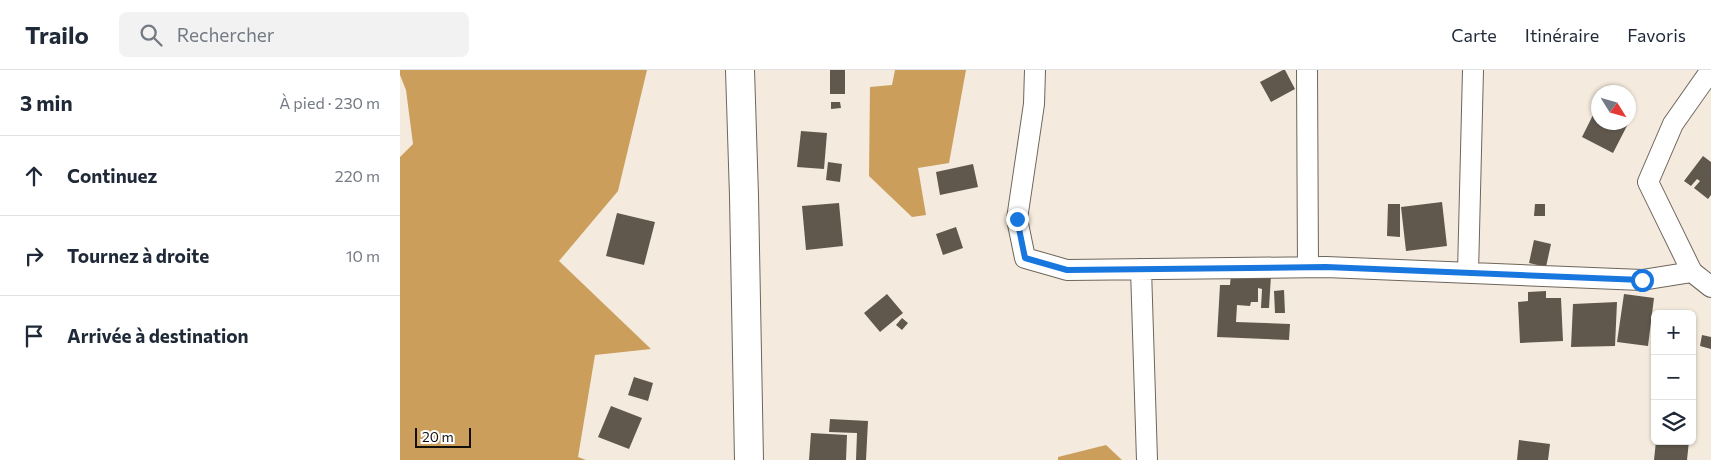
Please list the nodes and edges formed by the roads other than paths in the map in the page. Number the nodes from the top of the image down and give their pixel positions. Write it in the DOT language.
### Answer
graph roads {
  1 [pos="740,70"];
  2 [pos="1035,70"];
  3 [pos="1307,70"];
  4 [pos="1473,70"];
  5 [pos="1711,70"];
  6 [pos="1308,267"];
  7 [pos="1141,269"];
  8 [pos="1692,272"];
  9 [pos="1468,273"];
  10 [pos="1711,287"];
  11 [pos="749,460"];
  12 [pos="1147,460"];
  1 -- 11 [label="street"];
  2 -- 7 [label="street"];
  3 -- 6 [label="street"];
  4 -- 9 [label="street"];
  5 -- 8 [label="street"];
  6 -- 7 [label="street"];
  6 -- 9 [label="street"];
  7 -- 12 [label="street"];
  8 -- 9 [label="street"];
  8 -- 10 [label="street"];
}
